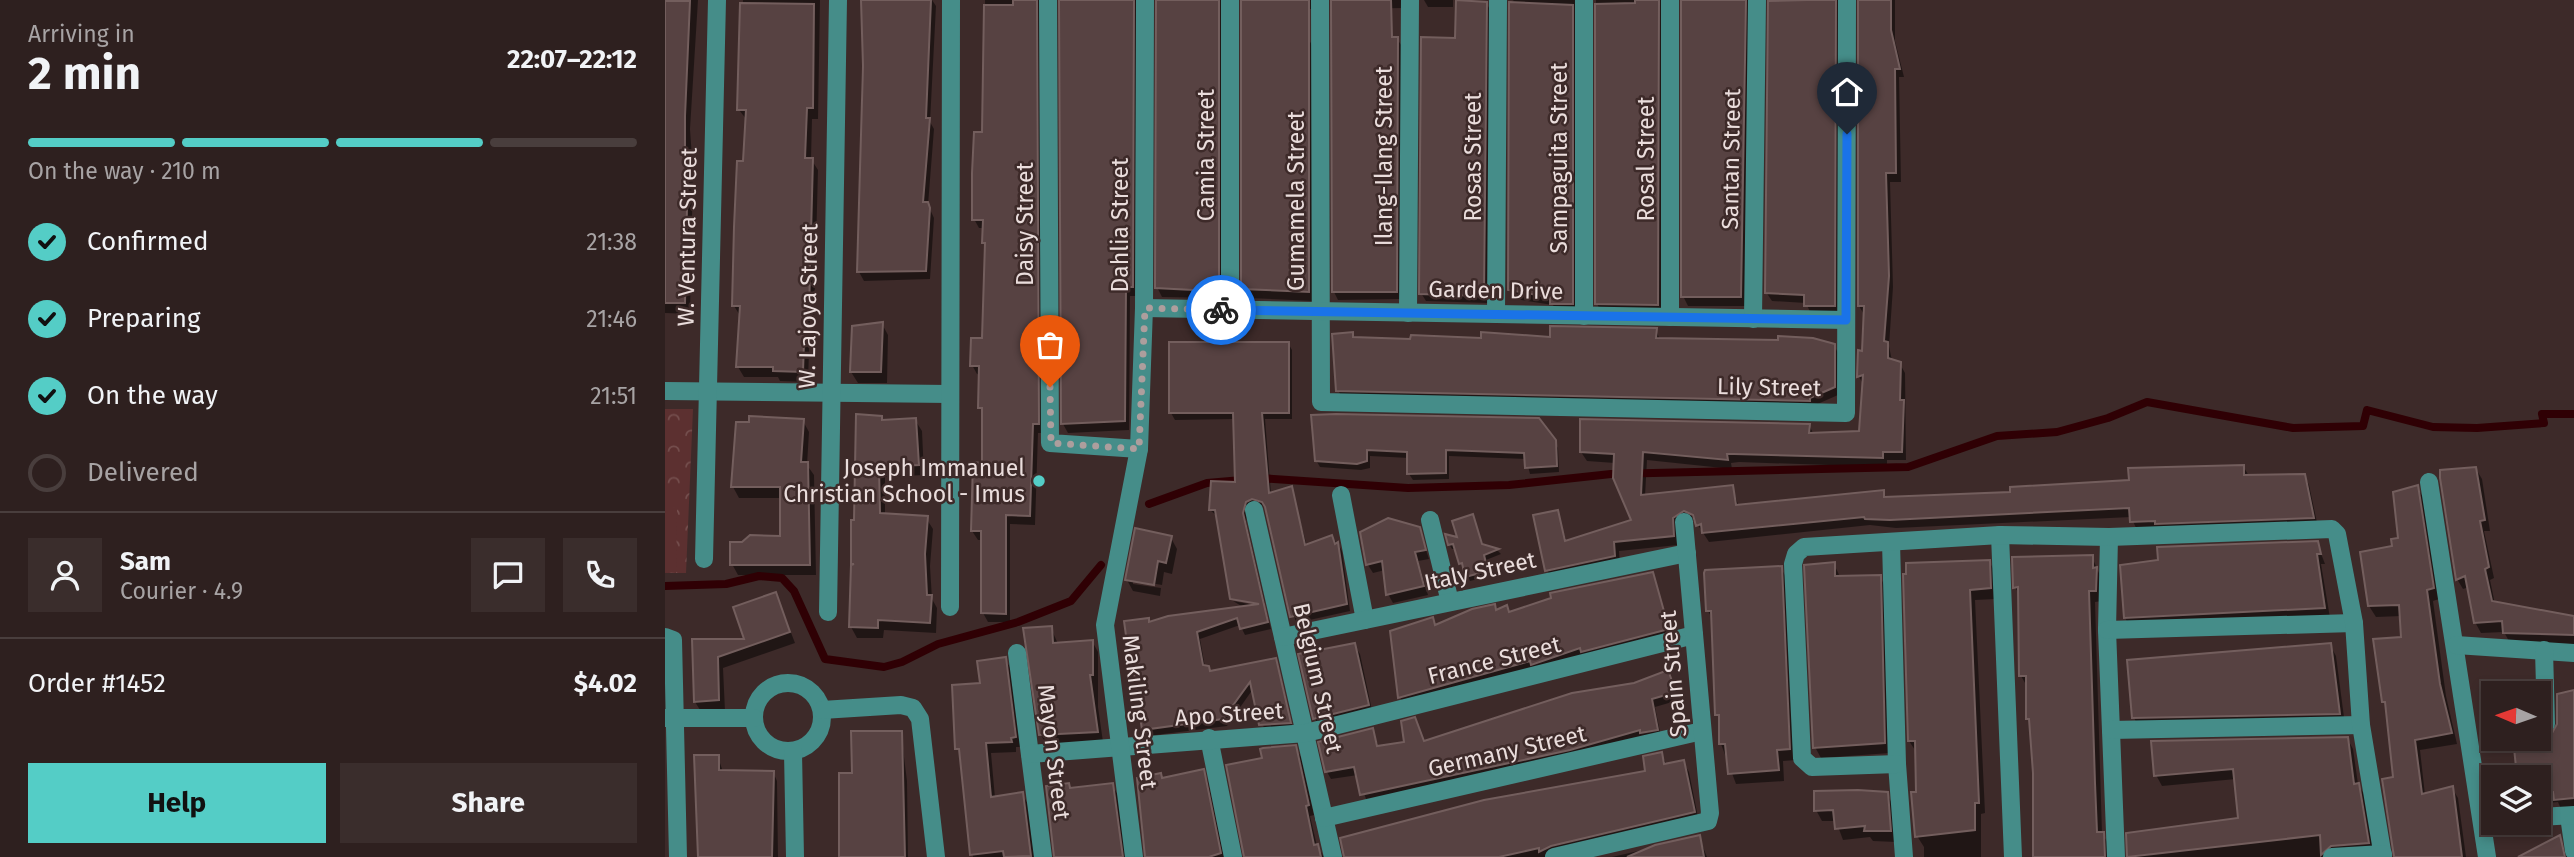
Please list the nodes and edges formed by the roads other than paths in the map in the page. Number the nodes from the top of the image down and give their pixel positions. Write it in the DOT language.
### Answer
graph roads {
  1 [pos="717,0"];
  2 [pos="838,0"];
  3 [pos="951,0"];
  4 [pos="1048,0"];
  5 [pos="1146,0"];
  6 [pos="1230,0"];
  7 [pos="1320,0"];
  8 [pos="1410,0"];
  9 [pos="1498,0"];
  10 [pos="1584,0"];
  11 [pos="1670,0"];
  12 [pos="1757,0"];
  13 [pos="1847,0"];
  14 [pos="1145,308"];
  15 [pos="1230,310"];
  16 [pos="1320,311"];
  17 [pos="1408,313"];
  18 [pos="1496,314"];
  19 [pos="1584,316"];
  20 [pos="1670,317"];
  21 [pos="1753,319"];
  22 [pos="1846,320"];
  23 [pos="665,391"];
  24 [pos="708,391"];
  25 [pos="831,393"];
  26 [pos="950,394"];
  27 [pos="1321,402"];
  28 [pos="1139,449"];
  29 [pos="2429,482"];
  30 [pos="1341,495"];
  31 [pos="1254,510"];
  32 [pos="1430,520"];
  33 [pos="1684,522"];
  34 [pos="2000,535"];
  35 [pos="2109,537"];
  36 [pos="1891,542"];
  37 [pos="1687,553"];
  38 [pos="704,559"];
  39 [pos="1450,602"];
  40 [pos="950,607"];
  41 [pos="828,612"];
  42 [pos="1365,620"];
  43 [pos="2354,623"];
  44 [pos="2107,630"];
  45 [pos="1694,635"];
  46 [pos="1283,637"];
  47 [pos="669,639"];
  48 [pos="2456,645"];
  49 [pos="2544,650"];
  50 [pos="1017,653"];
  51 [pos="2574,653"];
  52 [pos="2545,681"];
  53 [pos="822,710"];
  54 [pos="669,718"];
  55 [pos="754,718"];
  56 [pos="2361,725"];
  57 [pos="2111,730"];
  58 [pos="1702,731"];
  59 [pos="1306,733"];
  60 [pos="1209,738"];
  61 [pos="1120,748"];
  62 [pos="793,752"];
  63 [pos="1030,754"];
  64 [pos="1897,764"];
  65 [pos="2481,782"];
  66 [pos="2572,815"];
  67 [pos="2551,816"];
  68 [pos="1324,818"];
  69 [pos="671,823"];
  70 [pos="2488,835"];
  71 [pos="2574,851"];
  72 [pos="2383,856"];
  73 [pos="678,857"];
  74 [pos="795,857"];
  75 [pos="936,857"];
  76 [pos="1042,857"];
  77 [pos="1134,857"];
  78 [pos="1233,857"];
  79 [pos="1333,857"];
  80 [pos="1554,857"];
  81 [pos="1904,857"];
  82 [pos="2013,857"];
  83 [pos="2116,857"];
  84 [pos="2332,857"];
  85 [pos="2487,857"];
  1 -- 24 [label="street, W. Ventura Street"];
  2 -- 25 [label="street, W. Lajoya Street"];
  3 -- 26 [label="street"];
  4 -- 28 [label="street, Daisy Street"];
  5 -- 14 [label="street, Dahlia Street"];
  6 -- 15 [label="street, Camia Street"];
  7 -- 16 [label="street, Gumamela Street"];
  8 -- 17 [label="street, Ilang-Ilang Street"];
  9 -- 18 [label="street, Rosas Street"];
  10 -- 19 [label="street, Sampaguita Street"];
  11 -- 20 [label="street, Rosal Street"];
  12 -- 21 [label="street, Santan Street"];
  13 -- 22 [label="street, Lily Street"];
  14 -- 15 [label="street, Garden Drive"];
  14 -- 28 [label="street, Dahlia Street"];
  15 -- 16 [label="street, Garden Drive"];
  16 -- 17 [label="street, Garden Drive"];
  16 -- 27 [label="street, Gumamela Street"];
  17 -- 18 [label="street, Garden Drive"];
  18 -- 19 [label="street, Garden Drive"];
  19 -- 20 [label="street, Garden Drive"];
  20 -- 21 [label="street, Garden Drive"];
  21 -- 22 [label="street, Garden Drive"];
  22 -- 27 [label="street, Lily Street"];
  23 -- 24 [label="street"];
  24 -- 25 [label="street"];
  24 -- 38 [label="street, W. Ventura Street"];
  25 -- 26 [label="street"];
  25 -- 41 [label="street, W. Lajoya Street"];
  26 -- 40 [label="street"];
  28 -- 61 [label="street, Makiling Street"];
  29 -- 48 [label="street"];
  30 -- 42 [label="street"];
  31 -- 46 [label="street, Belgium Street"];
  32 -- 39 [label="street"];
  33 -- 37 [label="street, Spain Street"];
  34 -- 35 [label="street"];
  34 -- 36 [label="street"];
  34 -- 82 [label="street"];
  35 -- 43 [label="street"];
  35 -- 44 [label="street"];
  36 -- 64 [label="street"];
  36 -- 64 [label="street"];
  37 -- 39 [label="street, Italy Street"];
  37 -- 45 [label="street, Spain Street"];
  39 -- 42 [label="street, Italy Street"];
  42 -- 46 [label="street, Italy Street"];
  43 -- 44 [label="street"];
  43 -- 56 [label="street"];
  44 -- 57 [label="street"];
  45 -- 58 [label="street, Spain Street"];
  45 -- 59 [label="street, France Street"];
  46 -- 59 [label="street, Belgium Street"];
  47 -- 54 [label="street"];
  48 -- 49 [label="street"];
  48 -- 65 [label="street"];
  49 -- 51 [label="street"];
  49 -- 52 [label="street"];
  50 -- 63 [label="street, Mayon Street"];
  53 -- 55 [label="street"];
  53 -- 62 [label="street"];
  53 -- 75 [label="street"];
  54 -- 55 [label="street"];
  54 -- 69 [label="street"];
  55 -- 62 [label="street"];
  56 -- 57 [label="street"];
  56 -- 72 [label="street"];
  57 -- 83 [label="street"];
  58 -- 68 [label="street, Germany Street"];
  58 -- 80 [label="street, Spain Street"];
  59 -- 60 [label="street, Apo Street"];
  59 -- 68 [label="street, Belgium Street"];
  60 -- 61 [label="street, Apo Street"];
  60 -- 78 [label="street"];
  61 -- 63 [label="street, Apo Street"];
  61 -- 77 [label="street, Makiling Street"];
  62 -- 74 [label="street"];
  63 -- 76 [label="street, Mayon Street"];
  64 -- 81 [label="street"];
  66 -- 67 [label="street"];
  66 -- 71 [label="street"];
  68 -- 79 [label="street, Belgium Street"];
  69 -- 73 [label="street"];
  70 -- 85 [label="street"];
  72 -- 84 [label="street"];
}
